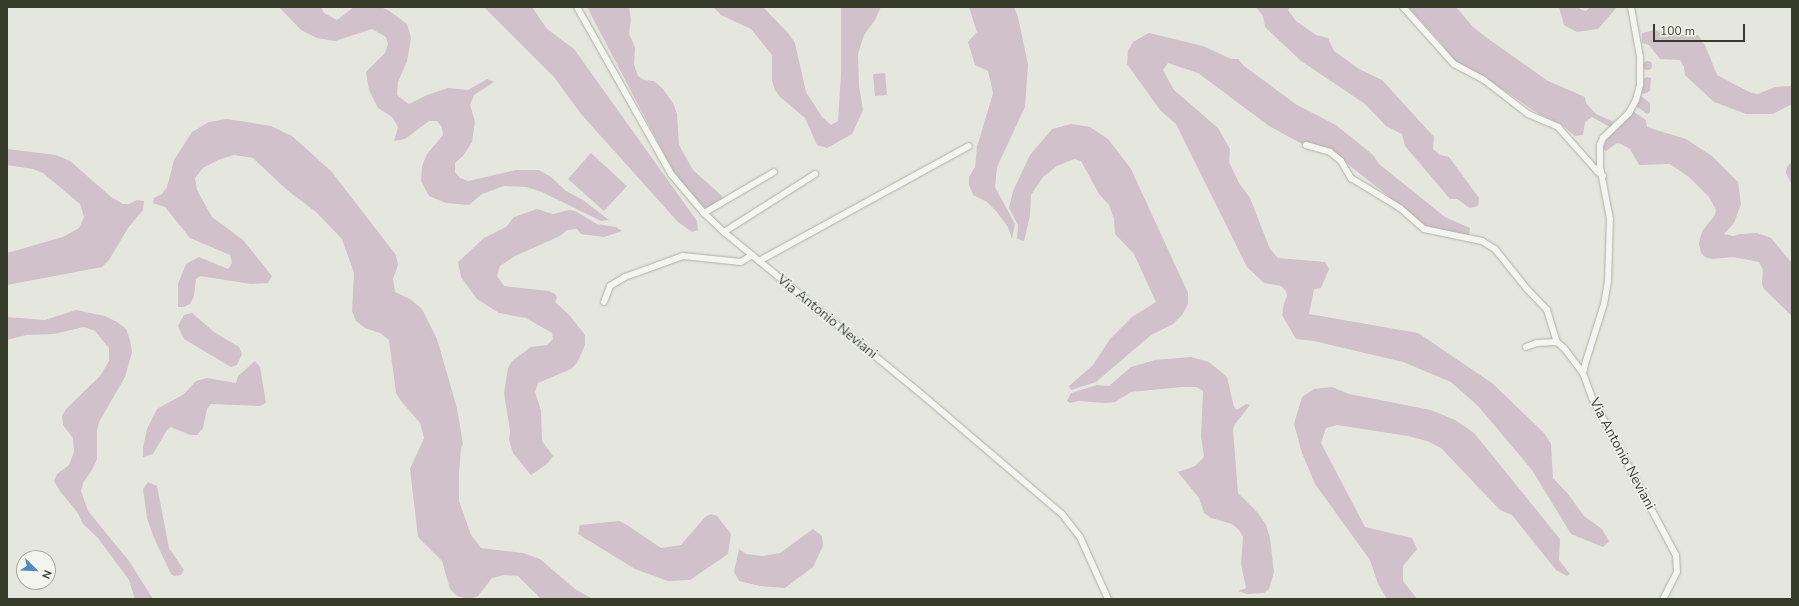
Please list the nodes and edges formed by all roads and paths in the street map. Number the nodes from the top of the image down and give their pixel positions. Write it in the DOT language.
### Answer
graph roads {
  1 [pos="578,7"];
  2 [pos="1403,7"];
  3 [pos="1631,7"];
  4 [pos="1306,145"];
  5 [pos="969,146"];
  6 [pos="774,172"];
  7 [pos="815,174"];
  8 [pos="1603,176"];
  9 [pos="704,213"];
  10 [pos="724,232"];
  11 [pos="752,256"];
  12 [pos="759,261"];
  13 [pos="604,302"];
  14 [pos="1556,342"];
  15 [pos="1526,347"];
  16 [pos="1584,374"];
  17 [pos="1108,599"];
  18 [pos="1663,599"];
  1 -- 9 [label="street, Via Antonio Neviani"];
  2 -- 8 [label="street"];
  3 -- 8 [label="street"];
  4 -- 14 [label="street"];
  5 -- 12 [label="street"];
  6 -- 9 [label="street"];
  7 -- 10 [label="street"];
  8 -- 16 [label="street"];
  9 -- 10 [label="street, Via Antonio Neviani"];
  10 -- 11 [label="street, Via Antonio Neviani"];
  11 -- 12 [label="street, Via Antonio Neviani"];
  11 -- 13 [label="street"];
  12 -- 17 [label="street, Via Antonio Neviani"];
  14 -- 15 [label="street"];
  14 -- 16 [label="street, Via Antonio Neviani"];
  16 -- 18 [label="street, Via Antonio Neviani"];
}
